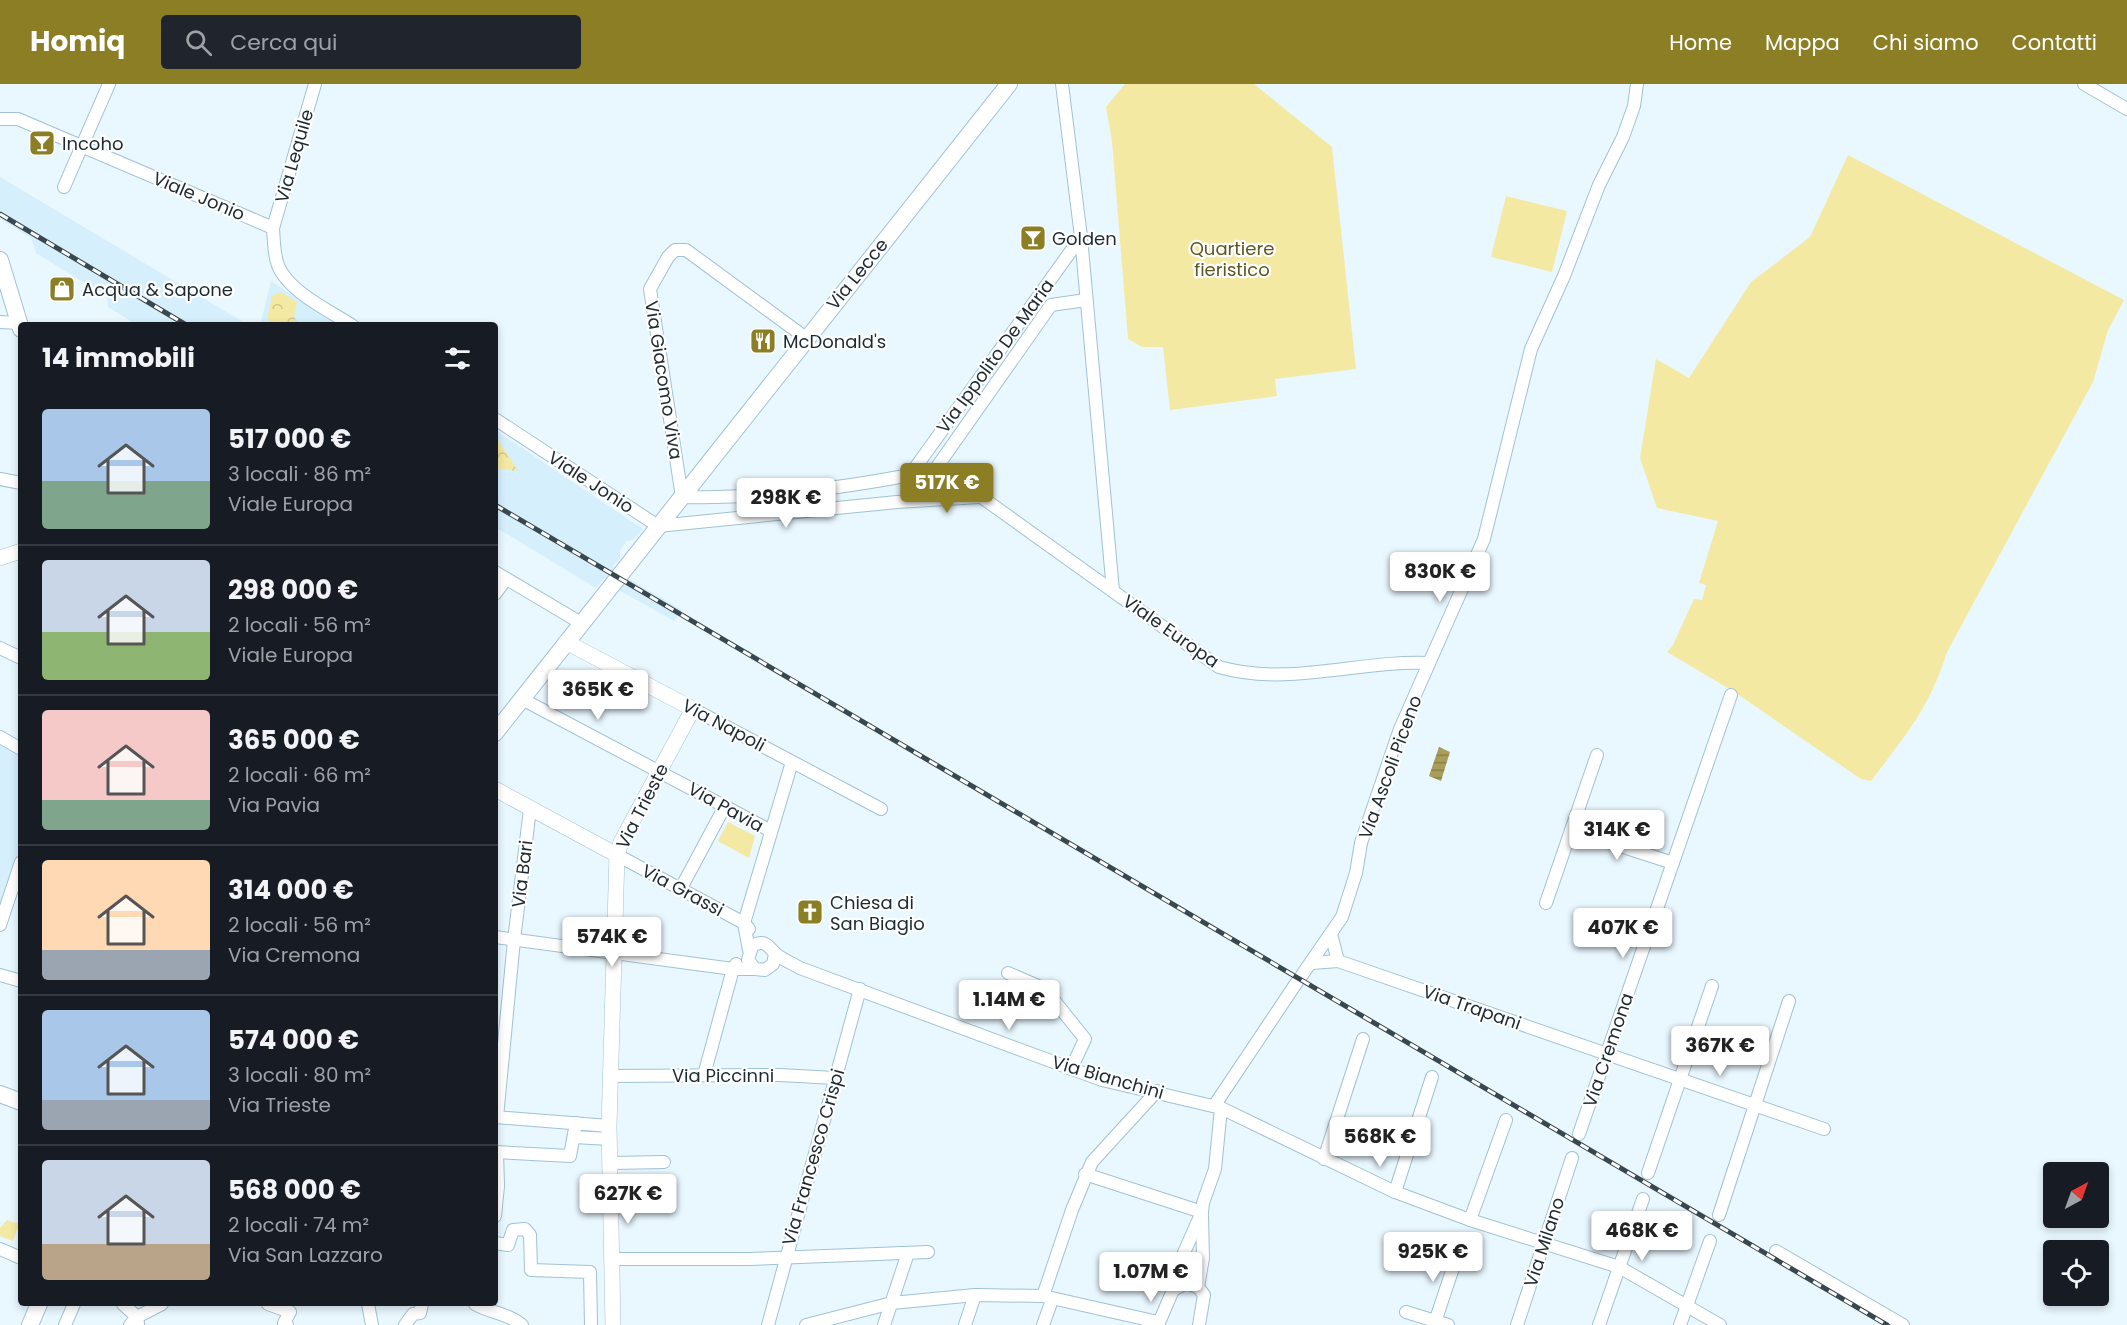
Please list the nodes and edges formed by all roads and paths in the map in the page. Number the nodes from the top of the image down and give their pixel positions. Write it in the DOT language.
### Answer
graph roads {
  1 [pos="109,84"];
  2 [pos="315,84"];
  3 [pos="1009,84"];
  4 [pos="1062,84"];
  5 [pos="1637,84"];
  6 [pos="2084,84"];
  7 [pos="2127,109"];
  8 [pos="0,119"];
  9 [pos="82,146"];
  10 [pos="64,187"];
  11 [pos="273,228"];
  12 [pos="1081,237"];
  13 [pos="0,260"];
  14 [pos="1038,295"];
  15 [pos="1086,300"];
  16 [pos="1051,305"];
  17 [pos="0,322"];
  18 [pos="19,322"];
  19 [pos="347,322"];
  20 [pos="18,326"];
  21 [pos="806,339"];
  22 [pos="498,421"];
  23 [pos="938,466"];
  24 [pos="909,475"];
  25 [pos="0,479"];
  26 [pos="18,482"];
  27 [pos="682,497"];
  28 [pos="979,497"];
  29 [pos="716,498"];
  30 [pos="913,501"];
  31 [pos="718,520"];
  32 [pos="658,526"];
  33 [pos="0,550"];
  34 [pos="18,550"];
  35 [pos="18,551"];
  36 [pos="0,558"];
  37 [pos="500,575"];
  38 [pos="1113,591"];
  39 [pos="581,623"];
  40 [pos="566,642"];
  41 [pos="0,648"];
  42 [pos="18,657"];
  43 [pos="1429,663"];
  44 [pos="1731,695"];
  45 [pos="522,699"];
  46 [pos="693,709"];
  47 [pos="498,729"];
  48 [pos="0,736"];
  49 [pos="18,747"];
  50 [pos="1597,755"];
  51 [pos="792,762"];
  52 [pos="661,770"];
  53 [pos="498,791"];
  54 [pos="725,806"];
  55 [pos="531,809"];
  56 [pos="881,809"];
  57 [pos="1571,830"];
  58 [pos="771,831"];
  59 [pos="617,855"];
  60 [pos="1673,863"];
  61 [pos="18,871"];
  62 [pos="680,890"];
  63 [pos="1546,903"];
  64 [pos="1,919"];
  65 [pos="744,923"];
  66 [pos="1332,934"];
  67 [pos="498,937"];
  68 [pos="514,940"];
  69 [pos="762,943"];
  70 [pos="748,952"];
  71 [pos="613,953"];
  72 [pos="775,954"];
  73 [pos="1338,961"];
  74 [pos="1312,963"];
  75 [pos="769,968"];
  76 [pos="800,968"];
  77 [pos="733,969"];
  78 [pos="755,969"];
  79 [pos="1008,973"];
  80 [pos="0,975"];
  81 [pos="18,980"];
  82 [pos="1712,986"];
  83 [pos="860,988"];
  84 [pos="1789,1001"];
  85 [pos="1363,1039"];
  86 [pos="1605,1054"];
  87 [pos="1071,1069"];
  88 [pos="704,1075"];
  89 [pos="610,1076"];
  90 [pos="1432,1077"];
  91 [pos="835,1078"];
  92 [pos="1679,1079"];
  93 [pos="1157,1091"];
  94 [pos="0,1094"];
  95 [pos="498,1097"];
  96 [pos="18,1101"];
  97 [pos="1754,1104"];
  98 [pos="1217,1107"];
  99 [pos="498,1117"];
  100 [pos="1506,1120"];
  101 [pos="576,1123"];
  102 [pos="1824,1129"];
  103 [pos="610,1133"];
  104 [pos="1579,1134"];
  105 [pos="574,1137"];
  106 [pos="498,1152"];
  107 [pos="1572,1158"];
  108 [pos="1324,1159"];
  109 [pos="664,1162"];
  110 [pos="611,1163"];
  111 [pos="1648,1173"];
  112 [pos="1085,1174"];
  113 [pos="1395,1192"];
  114 [pos="1643,1199"];
  115 [pos="1202,1212"];
  116 [pos="1719,1215"];
  117 [pos="1470,1220"];
  118 [pos="1710,1241"];
  119 [pos="498,1243"];
  120 [pos="1544,1243"];
  121 [pos="0,1249"];
  122 [pos="1459,1250"];
  123 [pos="1776,1251"];
  124 [pos="908,1252"];
  125 [pos="928,1252"];
  126 [pos="18,1256"];
  127 [pos="785,1258"];
  128 [pos="613,1259"];
  129 [pos="1619,1267"];
  130 [pos="1198,1287"];
  131 [pos="1173,1290"];
  132 [pos="975,1295"];
  133 [pos="1047,1298"];
  134 [pos="892,1303"];
  135 [pos="38,1306"];
  136 [pos="73,1306"];
  137 [pos="124,1306"];
  138 [pos="159,1306"];
  139 [pos="276,1306"];
  140 [pos="368,1306"];
  141 [pos="422,1306"];
  142 [pos="479,1306"];
  143 [pos="1688,1306"];
  144 [pos="1406,1312"];
  145 [pos="1112,1319"];
  146 [pos="845,1320"];
  147 [pos="135,1322"];
  148 [pos="1158,1324"];
  149 [pos="1439,1324"];
  150 [pos="30,1325"];
  151 [pos="64,1325"];
  152 [pos="287,1325"];
  153 [pos="372,1325"];
  154 [pos="405,1325"];
  155 [pos="522,1325"];
  156 [pos="591,1325"];
  157 [pos="613,1325"];
  158 [pos="768,1325"];
  159 [pos="806,1325"];
  160 [pos="884,1325"];
  161 [pos="965,1325"];
  162 [pos="1043,1325"];
  163 [pos="1199,1325"];
  164 [pos="1516,1325"];
  165 [pos="1599,1325"];
  166 [pos="1680,1325"];
  167 [pos="1720,1325"];
  168 [pos="1903,1325"];
  1 -- 9 [label="street"];
  2 -- 11 [label="street, Via Lequile"];
  3 -- 21 [label="main road, Via Lecce"];
  4 -- 12 [label="street, Via Ippolito De Maria"];
  5 -- 43 [label="street, Via Ascoli Piceno"];
  6 -- 7 [label="street"];
  8 -- 9 [label="street, Viale Jonio"];
  9 -- 10 [label="street"];
  9 -- 11 [label="street, Viale Jonio"];
  11 -- 19 [label="street"];
  12 -- 14 [label="street, Via Ippolito De Maria"];
  12 -- 15 [label="street, Via Ippolito De Maria"];
  13 -- 18 [label="main road"];
  14 -- 16 [label="street"];
  14 -- 24 [label="street, Via Ippolito De Maria"];
  15 -- 16 [label="street, Via Ippolito De Maria"];
  15 -- 38 [label="street, Via Ippolito De Maria"];
  16 -- 23 [label="street, Via Ippolito De Maria"];
  17 -- 20 [label="street"];
  21 -- 27 [label="main road, Via Lecce"];
  21 -- 27 [label="street, Via Giacomo Viva"];
  22 -- 32 [label="street, Viale Jonio"];
  23 -- 28 [label="street, Viale Europa"];
  23 -- 30 [label="street, Via Ippolito De Maria"];
  24 -- 29 [label="street"];
  24 -- 30 [label="street"];
  25 -- 26 [label="street"];
  27 -- 29 [label="street"];
  27 -- 32 [label="main road, Via Lecce"];
  28 -- 30 [label="street"];
  28 -- 38 [label="street, Viale Europa"];
  29 -- 31 [label="street"];
  30 -- 31 [label="street"];
  31 -- 32 [label="street"];
  32 -- 39 [label="main road, Via Lecce"];
  33 -- 34 [label="street"];
  35 -- 36 [label="street"];
  37 -- 39 [label="street"];
  38 -- 43 [label="street, Viale Europa"];
  39 -- 40 [label="main road, Via Lecce"];
  40 -- 45 [label="main road, Via Lecce"];
  40 -- 46 [label="street, Via Napoli"];
  41 -- 42 [label="street"];
  43 -- 66 [label="street, Via Ascoli Piceno"];
  44 -- 60 [label="street, Via Cremona"];
  45 -- 47 [label="main road, Via Lecce"];
  45 -- 52 [label="street, Via Pavia"];
  46 -- 51 [label="street, Via Napoli"];
  46 -- 52 [label="street, Via Trieste"];
  48 -- 49 [label="street"];
  50 -- 57 [label="street"];
  51 -- 56 [label="street, Via Napoli"];
  51 -- 58 [label="street"];
  52 -- 54 [label="street, Via Pavia"];
  52 -- 59 [label="street, Via Trieste"];
  53 -- 55 [label="street, Via Grassi"];
  54 -- 58 [label="street, Via Pavia"];
  54 -- 62 [label="street"];
  55 -- 59 [label="street, Via Grassi"];
  55 -- 68 [label="street, Via Bari"];
  57 -- 60 [label="street"];
  57 -- 63 [label="street"];
  58 -- 65 [label="street"];
  59 -- 62 [label="street, Via Grassi"];
  59 -- 71 [label="street, Via Trieste"];
  60 -- 86 [label="street, Via Cremona"];
  61 -- 64 [label="street"];
  62 -- 65 [label="street, Via Grassi"];
  65 -- 69 [label="street"];
  65 -- 70 [label="street"];
  66 -- 73 [label="street"];
  66 -- 74 [label="street, Via Ascoli Piceno"];
  67 -- 68 [label="street"];
  68 -- 71 [label="street"];
  68 -- 95 [label="street, Via Bari"];
  69 -- 70 [label="street"];
  69 -- 72 [label="street"];
  70 -- 77 [label="street"];
  70 -- 78 [label="street"];
  71 -- 77 [label="street"];
  71 -- 89 [label="street, Via Trieste"];
  72 -- 75 [label="street"];
  72 -- 76 [label="street"];
  73 -- 74 [label="street, Via Trapani"];
  73 -- 86 [label="street, Via Trapani"];
  74 -- 98 [label="street, Via Ascoli Piceno"];
  75 -- 76 [label="street"];
  75 -- 78 [label="street"];
  76 -- 83 [label="street, Via Bianchini"];
  77 -- 78 [label="street"];
  77 -- 88 [label="street"];
  79 -- 87 [label="street"];
  80 -- 81 [label="street"];
  82 -- 92 [label="street"];
  83 -- 87 [label="street, Via Bianchini"];
  83 -- 91 [label="street, Via Francesco Crispi"];
  84 -- 97 [label="street"];
  85 -- 108 [label="street"];
  86 -- 92 [label="street, Via Trapani"];
  86 -- 104 [label="street, Via Cremona"];
  87 -- 93 [label="street, Via Bianchini"];
  88 -- 89 [label="street, Via Piccinni"];
  88 -- 91 [label="street, Via Piccinni"];
  89 -- 103 [label="street, Via Trieste"];
  90 -- 113 [label="street"];
  91 -- 127 [label="street, Via Francesco Crispi"];
  92 -- 97 [label="street, Via Trapani"];
  92 -- 111 [label="street"];
  93 -- 98 [label="street, Via Bianchini"];
  93 -- 112 [label="street"];
  94 -- 96 [label="main road"];
  97 -- 102 [label="street, Via Trapani"];
  97 -- 116 [label="street"];
  98 -- 108 [label="street, Via Bianchini"];
  98 -- 115 [label="street"];
  99 -- 101 [label="street"];
  100 -- 117 [label="street"];
  101 -- 103 [label="street"];
  101 -- 105 [label="street"];
  103 -- 105 [label="street"];
  103 -- 110 [label="street, Via Trieste"];
  105 -- 106 [label="street"];
  107 -- 120 [label="street, Via Milano"];
  108 -- 113 [label="street, Via Bianchini"];
  109 -- 110 [label="street"];
  110 -- 128 [label="street, Via Trieste"];
  112 -- 115 [label="street"];
  112 -- 133 [label="street"];
  113 -- 117 [label="street, Via Bianchini"];
  114 -- 129 [label="street"];
  115 -- 130 [label="street"];
  115 -- 131 [label="street"];
  117 -- 120 [label="street, Via Bianchini"];
  118 -- 143 [label="street"];
  119 -- 156 [label="street"];
  120 -- 129 [label="street, Via Bianchini"];
  120 -- 164 [label="street, Via Milano"];
  121 -- 126 [label="street"];
  122 -- 149 [label="street"];
  123 -- 168 [label="street"];
  124 -- 125 [label="street"];
  124 -- 127 [label="street"];
  124 -- 134 [label="street"];
  127 -- 128 [label="street"];
  127 -- 158 [label="street, Via Francesco Crispi"];
  128 -- 157 [label="street, Via Trieste"];
  129 -- 143 [label="street, Via Bianchini"];
  129 -- 165 [label="street"];
  130 -- 131 [label="street"];
  130 -- 163 [label="street"];
  131 -- 148 [label="street"];
  132 -- 133 [label="street"];
  132 -- 134 [label="street"];
  132 -- 161 [label="street"];
  133 -- 145 [label="street"];
  133 -- 162 [label="street"];
  134 -- 146 [label="street"];
  134 -- 160 [label="street"];
  135 -- 150 [label="main road"];
  136 -- 151 [label="street"];
  137 -- 147 [label="street"];
  138 -- 147 [label="street"];
  139 -- 152 [label="street"];
  140 -- 153 [label="street"];
  141 -- 154 [label="street"];
  142 -- 155 [label="street"];
  143 -- 166 [label="street"];
  143 -- 167 [label="street, Via Bianchini"];
  144 -- 149 [label="street"];
  145 -- 148 [label="street"];
  146 -- 159 [label="street"];
}
